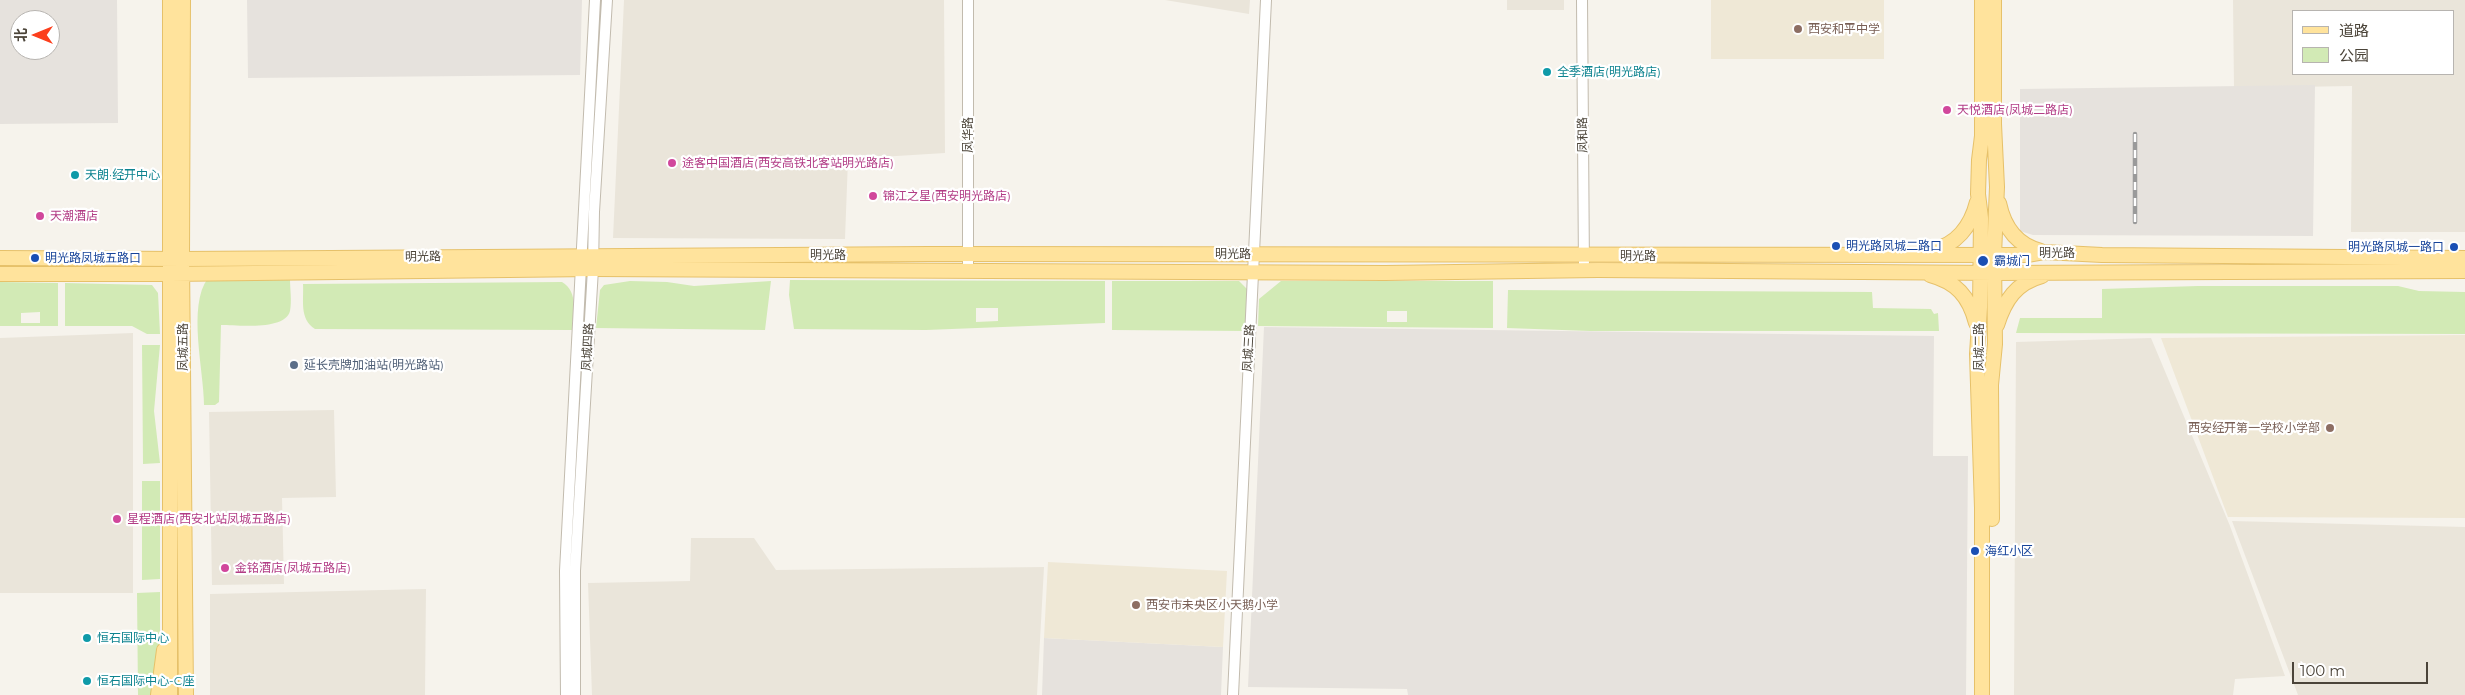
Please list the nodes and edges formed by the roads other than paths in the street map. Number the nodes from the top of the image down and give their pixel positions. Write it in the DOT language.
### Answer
graph roads {
  1 [pos="170,0"];
  2 [pos="183,0"];
  3 [pos="596,0"];
  4 [pos="607,0"];
  5 [pos="968,0"];
  6 [pos="1266,0"];
  7 [pos="1582,0"];
  8 [pos="1982,0"];
  9 [pos="1994,0"];
  10 [pos="1997,186"];
  11 [pos="1978,194"];
  12 [pos="2044,252"];
  13 [pos="1912,253"];
  14 [pos="967,254"];
  15 [pos="1253,254"];
  16 [pos="1987,254"];
  17 [pos="1584,256"];
  18 [pos="0,258"];
  19 [pos="2465,258"];
  20 [pos="587,263"];
  21 [pos="177,266"];
  22 [pos="968,270"];
  23 [pos="1584,270"];
  24 [pos="1912,271"];
  25 [pos="2465,271"];
  26 [pos="1253,272"];
  27 [pos="2058,272"];
  28 [pos="1987,273"];
  29 [pos="0,274"];
  30 [pos="1995,330"];
  31 [pos="1977,337"];
  32 [pos="170,613"];
  33 [pos="185,647"];
  34 [pos="158,695"];
  35 [pos="170,695"];
  36 [pos="186,695"];
  37 [pos="195,695"];
  38 [pos="566,695"];
  39 [pos="575,695"];
  40 [pos="1233,695"];
  41 [pos="1982,695"];
  42 [pos="1992,695"];
  1 -- 21 [label="main road, 凤城五路"];
  2 -- 21 [label="main road, 凤城五路"];
  3 -- 20 [label="street, 凤城四路"];
  4 -- 20 [label="street, 凤城四路"];
  5 -- 14 [label="street, 凤华路"];
  6 -- 15 [label="street, 凤城三路"];
  7 -- 17 [label="street, 凤和路"];
  8 -- 11 [label="main road, 凤城二路"];
  9 -- 10 [label="main road, 凤城二路"];
  10 -- 12 [label="main road"];
  10 -- 16 [label="main road, 凤城二路"];
  11 -- 13 [label="main road"];
  11 -- 16 [label="main road, 凤城二路"];
  12 -- 16 [label="main road, 明光路"];
  12 -- 19 [label="main road, 明光路"];
  13 -- 16 [label="main road, 明光路"];
  13 -- 17 [label="main road, 明光路"];
  14 -- 15 [label="main road, 明光路"];
  14 -- 20 [label="main road, 明光路"];
  14 -- 22 [label="street, 凤华路"];
  15 -- 17 [label="main road, 明光路"];
  15 -- 26 [label="street, 凤城三路"];
  16 -- 28 [label="main road, 凤城二路"];
  17 -- 23 [label="street, 凤和路"];
  18 -- 21 [label="main road, 明光路"];
  20 -- 21 [label="main road, 明光路"];
  20 -- 22 [label="main road, 明光路"];
  20 -- 38 [label="street, 凤城四路"];
  20 -- 39 [label="street, 凤城四路"];
  21 -- 29 [label="main road, 明光路"];
  21 -- 32 [label="main road, 凤城五路"];
  21 -- 33 [label="main road, 凤城五路"];
  22 -- 26 [label="main road, 明光路"];
  23 -- 24 [label="main road, 明光路"];
  23 -- 26 [label="main road, 明光路"];
  24 -- 28 [label="main road, 明光路"];
  24 -- 31 [label="main road"];
  25 -- 27 [label="main road, 明光路"];
  26 -- 40 [label="street, 凤城三路"];
  27 -- 28 [label="main road, 明光路"];
  27 -- 30 [label="main road"];
  28 -- 30 [label="main road, 凤城二路"];
  28 -- 31 [label="main road, 凤城二路"];
  30 -- 42 [label="main road, 凤城二路"];
  31 -- 41 [label="main road, 凤城二路"];
  32 -- 34 [label="main road"];
  32 -- 35 [label="main road, 凤城五路"];
  33 -- 36 [label="main road, 凤城五路"];
  33 -- 37 [label="main road"];
}
